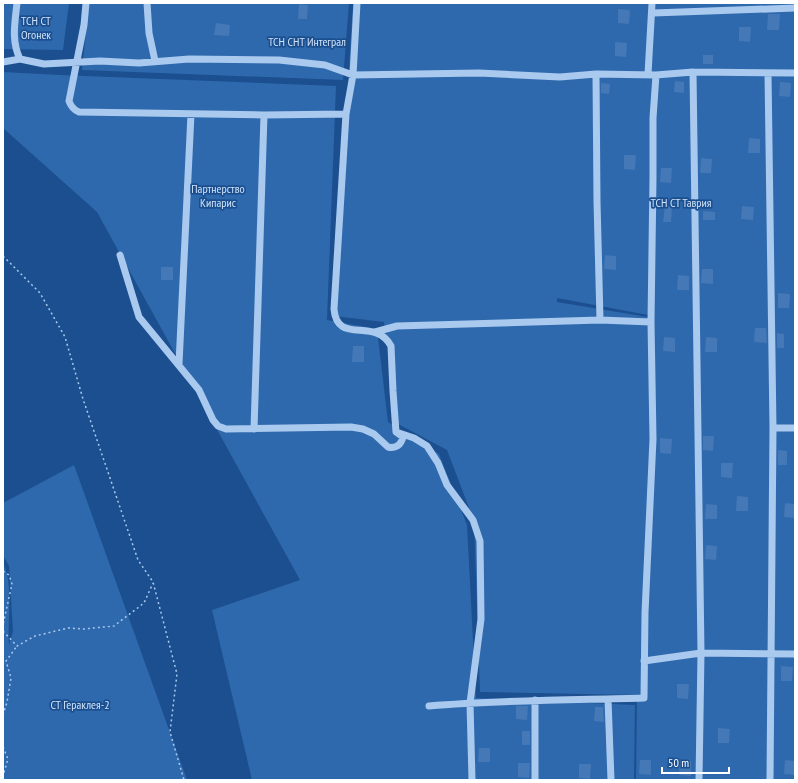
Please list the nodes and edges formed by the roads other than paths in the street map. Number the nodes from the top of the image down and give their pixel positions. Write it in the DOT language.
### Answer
graph roads {
  1 [pos="17,3"];
  2 [pos="86,3"];
  3 [pos="147,3"];
  4 [pos="357,3"];
  5 [pos="652,3"];
  6 [pos="795,8"];
  7 [pos="652,13"];
  8 [pos="20,59"];
  9 [pos="155,61"];
  10 [pos="3,62"];
  11 [pos="76,63"];
  12 [pos="693,72"];
  13 [pos="768,73"];
  14 [pos="795,73"];
  15 [pos="596,74"];
  16 [pos="353,75"];
  17 [pos="652,75"];
  18 [pos="191,114"];
  19 [pos="264,114"];
  20 [pos="346,114"];
  21 [pos="120,255"];
  22 [pos="600,320"];
  23 [pos="651,322"];
  24 [pos="375,332"];
  25 [pos="179,364"];
  26 [pos="773,428"];
  27 [pos="795,428"];
  28 [pos="254,429"];
  29 [pos="396,432"];
  30 [pos="701,652"];
  31 [pos="772,654"];
  32 [pos="795,654"];
  33 [pos="644,661"];
  34 [pos="608,699"];
  35 [pos="535,700"];
  36 [pos="470,703"];
  37 [pos="429,706"];
  38 [pos="472,780"];
  39 [pos="535,780"];
  40 [pos="611,780"];
  41 [pos="699,780"];
  42 [pos="770,780"];
  1 -- 8 [label="street"];
  2 -- 11 [label="street"];
  3 -- 9 [label="street"];
  4 -- 16 [label="street"];
  5 -- 7 [label="street"];
  6 -- 7 [label="street"];
  7 -- 17 [label="street"];
  8 -- 10 [label="street"];
  8 -- 11 [label="street"];
  9 -- 11 [label="street"];
  9 -- 16 [label="street"];
  11 -- 18 [label="street"];
  12 -- 13 [label="street"];
  12 -- 17 [label="street"];
  12 -- 30 [label="street"];
  13 -- 14 [label="street"];
  13 -- 26 [label="street"];
  15 -- 16 [label="street"];
  15 -- 17 [label="street"];
  15 -- 22 [label="street"];
  16 -- 20 [label="street"];
  17 -- 23 [label="street"];
  18 -- 19 [label="street"];
  18 -- 25 [label="street"];
  19 -- 20 [label="street"];
  19 -- 28 [label="street"];
  20 -- 24 [label="street"];
  21 -- 25 [label="street"];
  22 -- 23 [label="street"];
  22 -- 24 [label="street"];
  23 -- 33 [label="street"];
  24 -- 29 [label="street"];
  25 -- 28 [label="street"];
  26 -- 27 [label="street"];
  26 -- 31 [label="street"];
  28 -- 29 [label="street"];
  29 -- 36 [label="street"];
  30 -- 31 [label="street"];
  30 -- 33 [label="street"];
  30 -- 41 [label="street"];
  31 -- 32 [label="street"];
  31 -- 42 [label="street"];
  33 -- 34 [label="street"];
  34 -- 35 [label="street"];
  34 -- 40 [label="street"];
  35 -- 36 [label="street"];
  35 -- 39 [label="street"];
  36 -- 37 [label="street"];
  36 -- 38 [label="street"];
}
